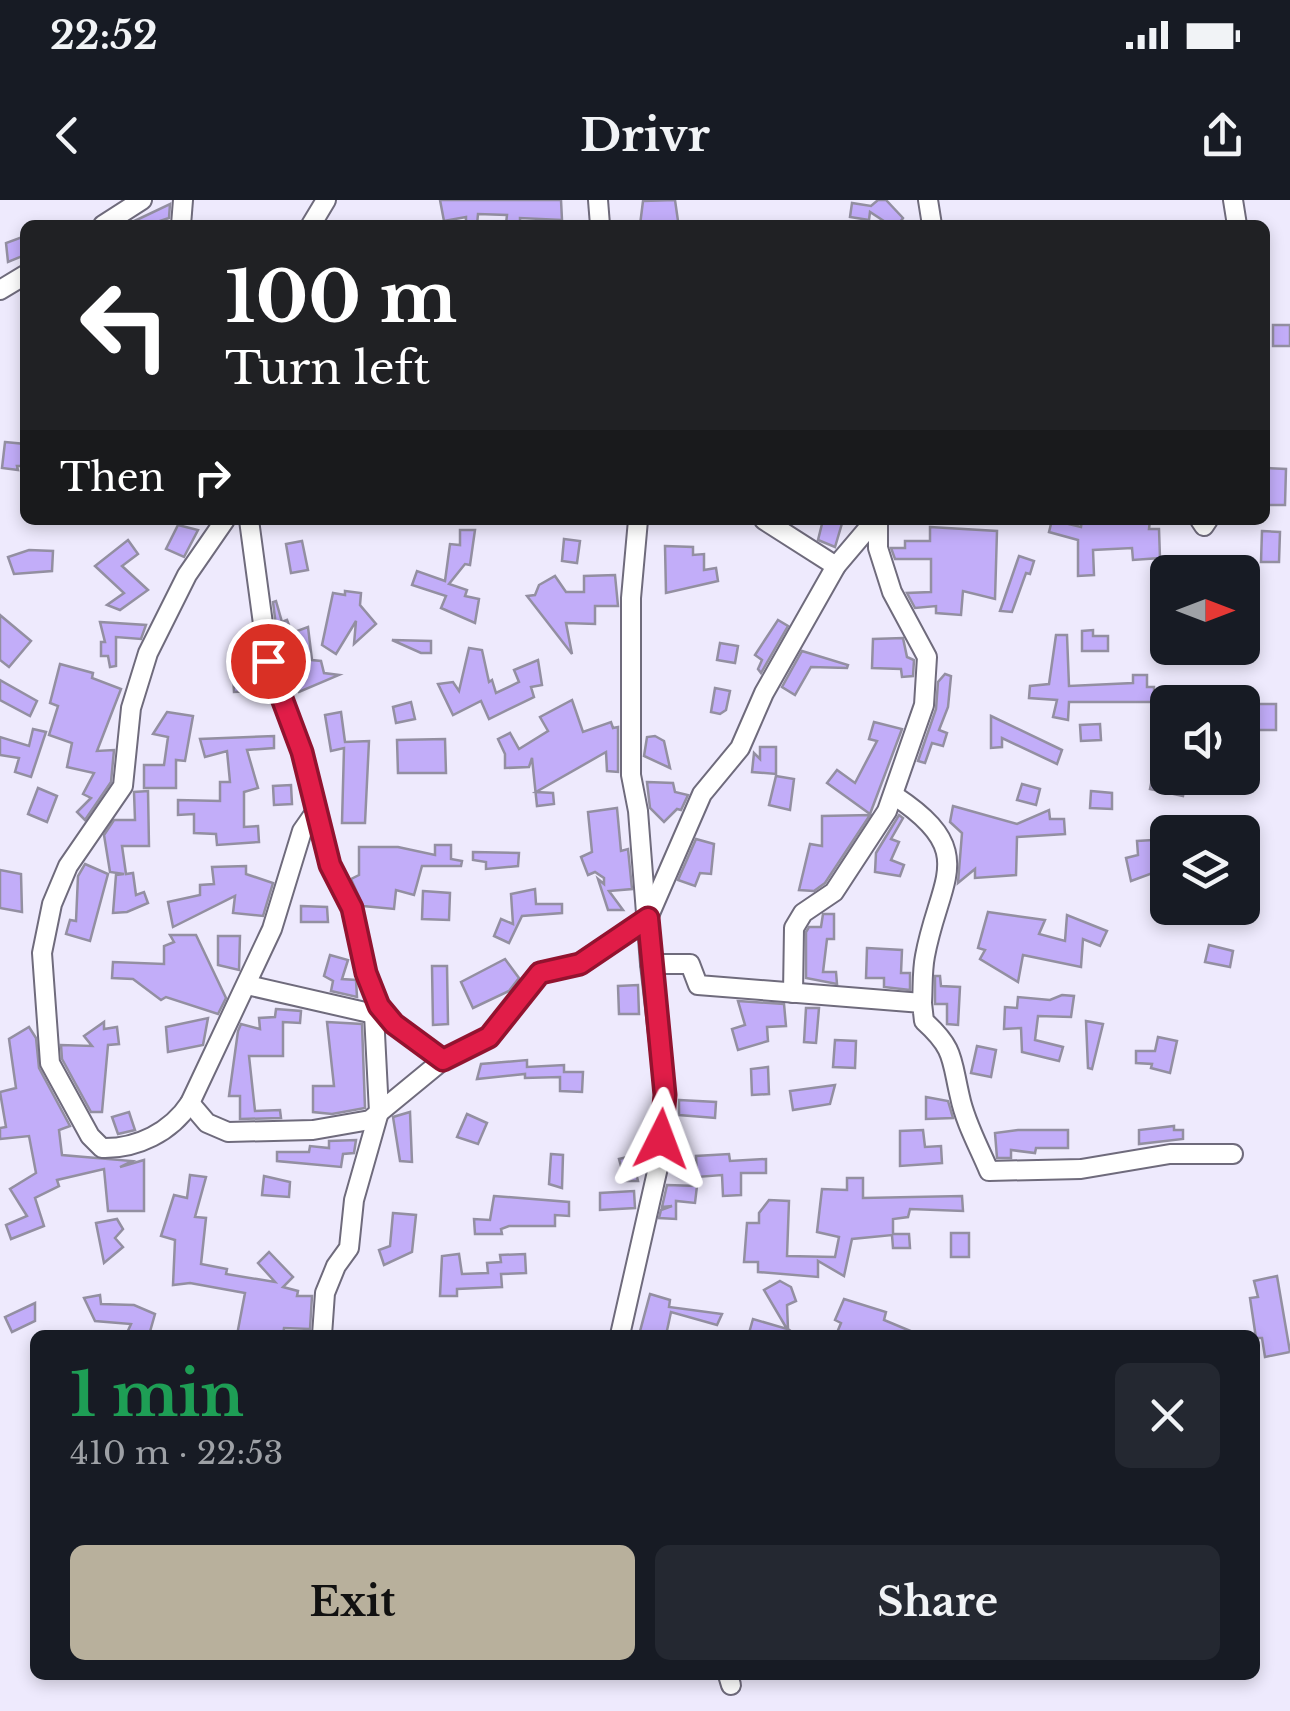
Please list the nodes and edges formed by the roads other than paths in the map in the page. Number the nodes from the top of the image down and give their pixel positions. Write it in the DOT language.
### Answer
graph roads {
  1 [pos="142,200"];
  2 [pos="111,220"];
  3 [pos="222,525"];
  4 [pos="251,525"];
  5 [pos="638,525"];
  6 [pos="772,525"];
  7 [pos="872,525"];
  8 [pos="876,525"];
  9 [pos="836,566"];
  10 [pos="894,796"];
  11 [pos="316,811"];
  12 [pos="648,918"];
  13 [pos="650,964"];
  14 [pos="246,984"];
  15 [pos="793,992"];
  16 [pos="922,1002"];
  17 [pos="376,1010"];
  18 [pos="443,1060"];
  19 [pos="190,1103"];
  20 [pos="380,1112"];
  21 [pos="1233,1154"];
  22 [pos="322,1330"];
  23 [pos="621,1330"];
  1 -- 2 [label="street"];
  3 -- 19 [label="street"];
  4 -- 11 [label="street"];
  5 -- 12 [label="street"];
  6 -- 9 [label="street"];
  7 -- 9 [label="street"];
  8 -- 10 [label="street"];
  9 -- 12 [label="street"];
  10 -- 15 [label="street"];
  10 -- 16 [label="street"];
  11 -- 14 [label="street"];
  11 -- 17 [label="street"];
  12 -- 13 [label="street"];
  12 -- 18 [label="street"];
  13 -- 15 [label="street"];
  13 -- 23 [label="street"];
  14 -- 17 [label="street"];
  14 -- 19 [label="street"];
  15 -- 16 [label="street"];
  16 -- 21 [label="street"];
  17 -- 18 [label="street"];
  17 -- 20 [label="street"];
  18 -- 20 [label="street"];
  19 -- 20 [label="street"];
  20 -- 22 [label="street"];
}
